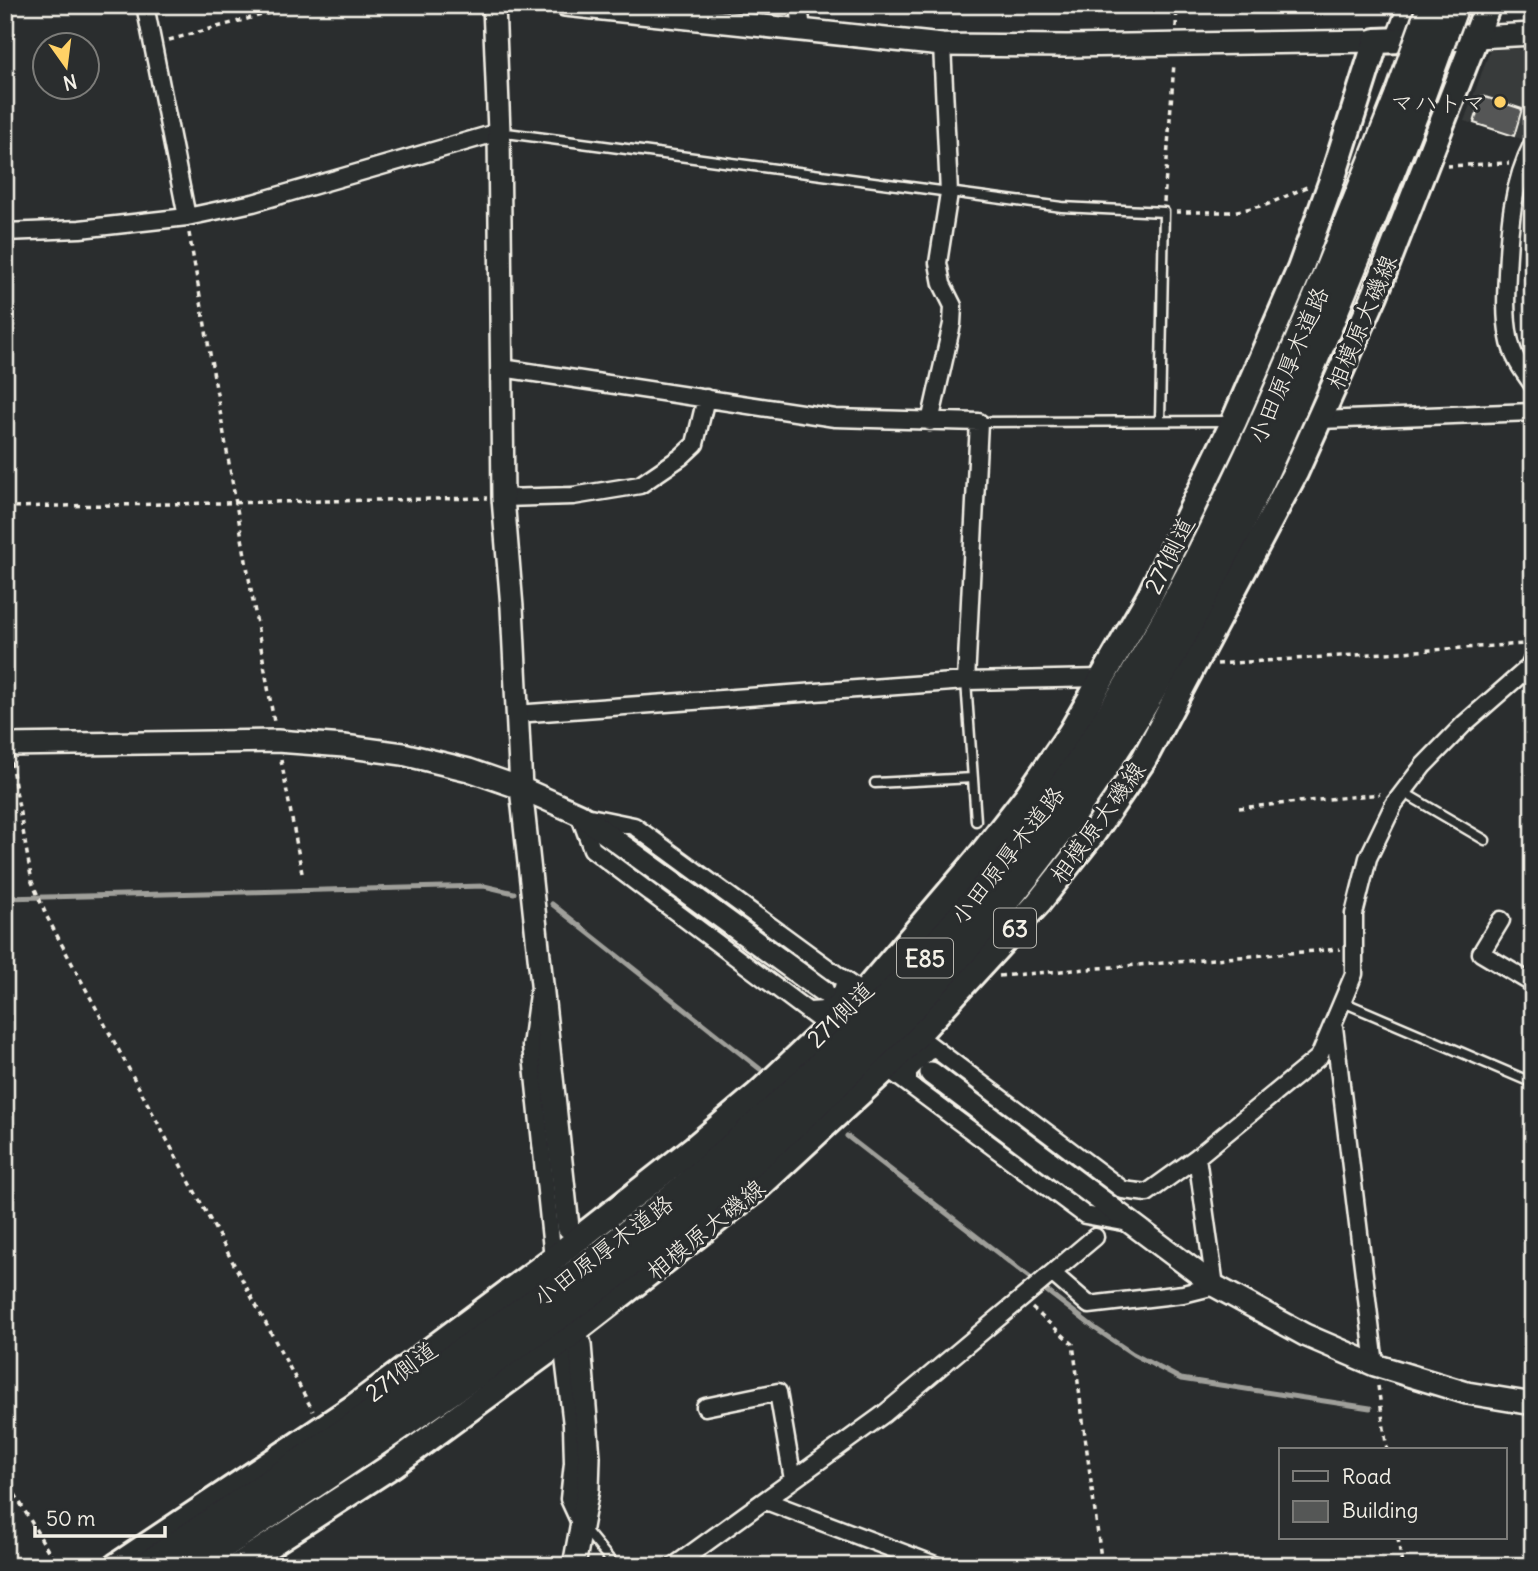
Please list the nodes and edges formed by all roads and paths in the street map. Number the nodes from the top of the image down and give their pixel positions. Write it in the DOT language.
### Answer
graph roads {
  1 [pos="145,5"];
  2 [pos="299,5"];
  3 [pos="494,5"];
  4 [pos="565,5"];
  5 [pos="799,5"];
  6 [pos="1177,5"];
  7 [pos="1407,5"];
  8 [pos="1432,5"];
  9 [pos="1454,5"];
  10 [pos="1488,5"];
  11 [pos="802,30"];
  12 [pos="1477,37"];
  13 [pos="1531,39"];
  14 [pos="1385,41"];
  15 [pos="152,44"];
  16 [pos="1176,44"];
  17 [pos="942,45"];
  18 [pos="1410,96"];
  19 [pos="499,132"];
  20 [pos="1533,143"];
  21 [pos="1521,166"];
  22 [pos="1439,167"];
  23 [pos="1308,187"];
  24 [pos="949,193"];
  25 [pos="1164,212"];
  26 [pos="187,217"];
  27 [pos="5,232"];
  28 [pos="502,368"];
  29 [pos="1533,385"];
  30 [pos="706,398"];
  31 [pos="1533,412"];
  32 [pos="1319,420"];
  33 [pos="1160,421"];
  34 [pos="1234,421"];
  35 [pos="930,422"];
  36 [pos="979,422"];
  37 [pos="503,498"];
  38 [pos="236,502"];
  39 [pos="5,507"];
  40 [pos="1533,644"];
  41 [pos="1533,658"];
  42 [pos="1194,666"];
  43 [pos="1102,678"];
  44 [pos="966,681"];
  45 [pos="516,714"];
  46 [pos="277,741"];
  47 [pos="7,745"];
  48 [pos="973,778"];
  49 [pos="875,783"];
  50 [pos="521,788"];
  51 [pos="1403,792"];
  52 [pos="1239,808"];
  53 [pos="579,814"];
  54 [pos="976,821"];
  55 [pos="1485,840"];
  56 [pos="302,873"];
  57 [pos="1502,920"];
  58 [pos="1353,948"];
  59 [pos="540,973"];
  60 [pos="973,975"];
  61 [pos="1533,984"];
  62 [pos="854,987"];
  63 [pos="823,991"];
  64 [pos="1343,1002"];
  65 [pos="810,1012"];
  66 [pos="1334,1025"];
  67 [pos="830,1027"];
  68 [pos="926,1043"];
  69 [pos="887,1068"];
  70 [pos="931,1073"];
  71 [pos="908,1083"];
  72 [pos="1533,1083"];
  73 [pos="1197,1157"];
  74 [pos="1133,1224"];
  75 [pos="568,1227"];
  76 [pos="1095,1237"];
  77 [pos="553,1259"];
  78 [pos="1048,1277"];
  79 [pos="1215,1286"];
  80 [pos="1026,1296"];
  81 [pos="571,1343"];
  82 [pos="1375,1365"];
  83 [pos="1533,1404"];
  84 [pos="705,1407"];
  85 [pos="322,1428"];
  86 [pos="1387,1448"];
  87 [pos="5,1477"];
  88 [pos="793,1480"];
  89 [pos="766,1501"];
  90 [pos="581,1525"];
  91 [pos="1398,1540"];
  92 [pos="57,1566"];
  93 [pos="116,1566"];
  94 [pos="146,1566"];
  95 [pos="191,1566"];
  96 [pos="237,1566"];
  97 [pos="574,1566"];
  98 [pos="615,1566"];
  99 [pos="674,1566"];
  100 [pos="938,1566"];
  101 [pos="1102,1566"];
  102 [pos="1402,1566"];
  1 -- 15 [label="street"];
  2 -- 15 [label="path"];
  3 -- 19 [label="street"];
  4 -- 11 [label="street"];
  5 -- 11 [label="street"];
  6 -- 16 [label="path"];
  7 -- 14 [label="street"];
  8 -- 18 [label="highway, 小田原厚木道路 / E85, bridge"];
  9 -- 18 [label="highway, 小田原厚木道路 / E85, bridge"];
  10 -- 12 [label="main road, 63"];
  11 -- 17 [label="street"];
  12 -- 13 [label="street"];
  12 -- 14 [label="main road"];
  12 -- 32 [label="main road, 相模原大磯線 / 63"];
  14 -- 16 [label="street"];
  14 -- 34 [label="main road, 271側道"];
  15 -- 26 [label="street"];
  16 -- 17 [label="street"];
  16 -- 25 [label="path"];
  17 -- 24 [label="street"];
  18 -- 94 [label="highway, 小田原厚木道路 / E85"];
  18 -- 95 [label="highway, 小田原厚木道路 / E85"];
  19 -- 24 [label="lane"];
  19 -- 26 [label="street"];
  19 -- 28 [label="street"];
  20 -- 21 [label="street"];
  21 -- 22 [label="path"];
  21 -- 29 [label="street"];
  23 -- 25 [label="path"];
  24 -- 25 [label="lane"];
  24 -- 35 [label="street"];
  25 -- 33 [label="lane"];
  26 -- 27 [label="street"];
  26 -- 38 [label="path"];
  28 -- 30 [label="street"];
  28 -- 37 [label="street"];
  30 -- 35 [label="street"];
  30 -- 37 [label="street"];
  31 -- 32 [label="street"];
  32 -- 42 [label="main road, 相模原大磯線 / 63"];
  33 -- 34 [label="lane"];
  33 -- 36 [label="lane"];
  34 -- 43 [label="main road, 271側道"];
  35 -- 36 [label="street"];
  36 -- 44 [label="street"];
  37 -- 38 [label="path"];
  37 -- 45 [label="street"];
  38 -- 39 [label="path"];
  38 -- 46 [label="path"];
  40 -- 42 [label="path"];
  41 -- 51 [label="street"];
  42 -- 60 [label="main road, 相模原大磯線 / 63"];
  43 -- 44 [label="street"];
  43 -- 62 [label="main road, 271側道"];
  44 -- 45 [label="street"];
  44 -- 48 [label="lane"];
  45 -- 50 [label="street"];
  46 -- 47 [label="street"];
  46 -- 50 [label="street"];
  46 -- 56 [label="path"];
  47 -- 85 [label="path"];
  48 -- 49 [label="lane"];
  48 -- 54 [label="lane"];
  50 -- 53 [label="street"];
  50 -- 59 [label="street"];
  51 -- 52 [label="path"];
  51 -- 55 [label="lane"];
  51 -- 58 [label="street"];
  53 -- 62 [label="street"];
  53 -- 63 [label="street"];
  53 -- 65 [label="street"];
  57 -- 61 [label="street"];
  58 -- 60 [label="path"];
  58 -- 64 [label="street"];
  59 -- 75 [label="street"];
  59 -- 77 [label="street"];
  60 -- 68 [label="main road, 相模原大磯線 / 63"];
  62 -- 65 [label="street"];
  62 -- 67 [label="main road, 271側道"];
  64 -- 66 [label="street"];
  64 -- 72 [label="lane"];
  65 -- 67 [label="street"];
  66 -- 73 [label="street"];
  66 -- 82 [label="street"];
  67 -- 77 [label="main road, 271側道"];
  68 -- 69 [label="main road, 相模原大磯線 / 63"];
  68 -- 71 [label="street"];
  68 -- 73 [label="street"];
  69 -- 71 [label="street"];
  69 -- 81 [label="main road, 相模原大磯線 / 63"];
  70 -- 74 [label="street"];
  71 -- 74 [label="street"];
  73 -- 79 [label="street"];
  74 -- 79 [label="street"];
  76 -- 78 [label="street"];
  77 -- 85 [label="main road, 271側道"];
  78 -- 79 [label="street"];
  78 -- 80 [label="street"];
  79 -- 82 [label="street"];
  80 -- 88 [label="street"];
  80 -- 101 [label="path"];
  81 -- 90 [label="street"];
  81 -- 96 [label="main road, 相模原大磯線 / 63"];
  82 -- 83 [label="street"];
  82 -- 86 [label="path"];
  84 -- 88 [label="street"];
  85 -- 93 [label="main road, 271側道"];
  87 -- 92 [label="path"];
  88 -- 89 [label="street"];
  89 -- 99 [label="street"];
  89 -- 100 [label="street"];
  90 -- 97 [label="street"];
  90 -- 98 [label="lane"];
  91 -- 102 [label="path"];
}
